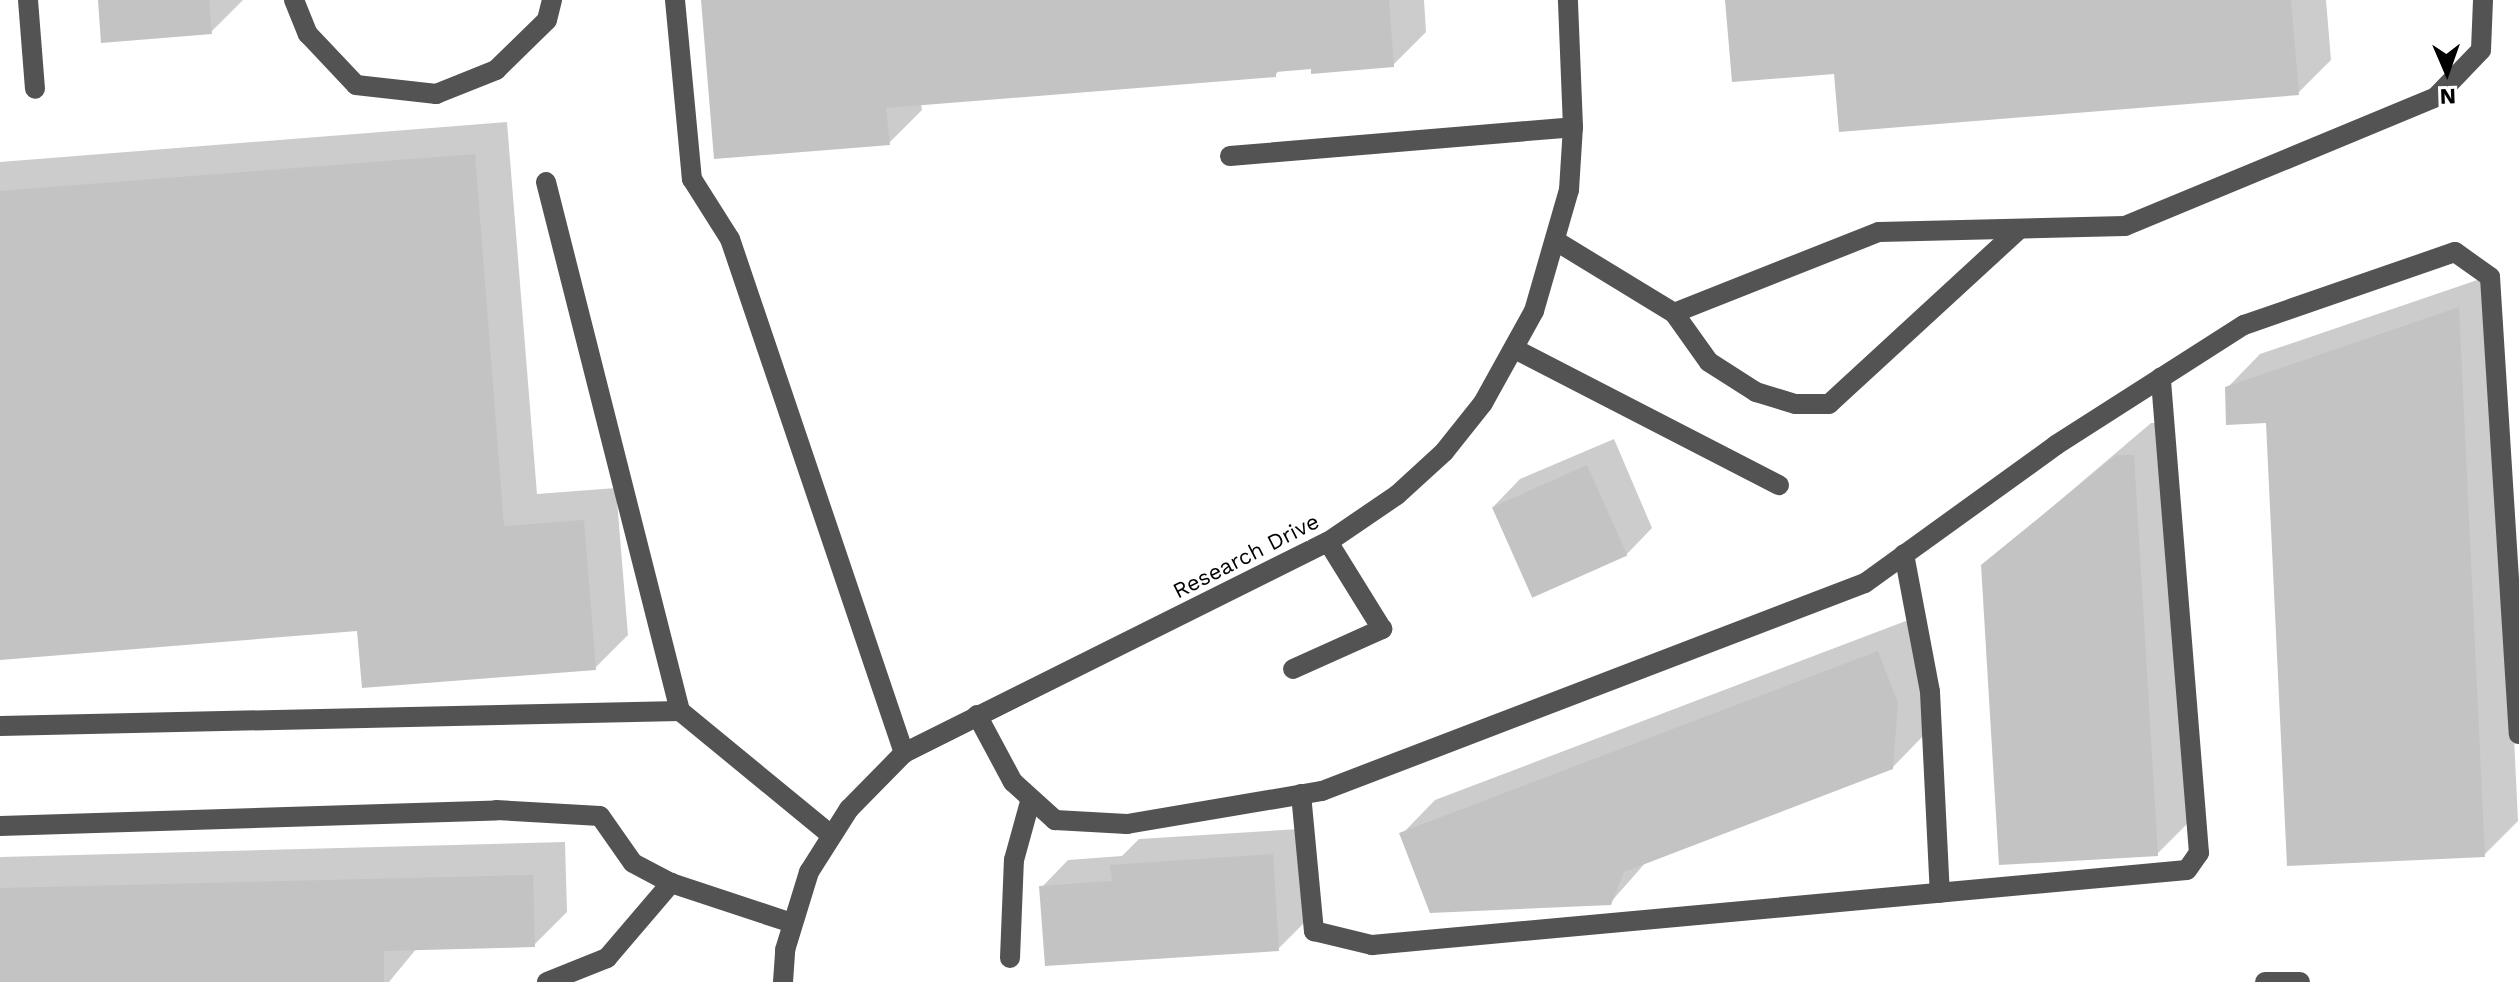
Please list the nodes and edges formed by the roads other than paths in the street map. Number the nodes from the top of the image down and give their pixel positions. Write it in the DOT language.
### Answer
graph roads {
  1 [pos="28,0"];
  2 [pos="294,0"];
  3 [pos="552,0"];
  4 [pos="675,0"];
  5 [pos="1568,0"];
  6 [pos="2483,0"];
  7 [pos="35,89"];
  8 [pos="1573,127"];
  9 [pos="1230,156"];
  10 [pos="546,182"];
  11 [pos="2019,229"];
  12 [pos="1556,241"];
  13 [pos="1674,313"];
  14 [pos="1515,349"];
  15 [pos="2161,378"];
  16 [pos="1779,485"];
  17 [pos="1328,542"];
  18 [pos="1904,554"];
  19 [pos="1293,669"];
  20 [pos="680,711"];
  21 [pos="977,715"];
  22 [pos="0,726"];
  23 [pos="2519,734"];
  24 [pos="904,753"];
  25 [pos="1301,794"];
  26 [pos="1030,802"];
  27 [pos="0,826"];
  28 [pos="831,835"];
  29 [pos="671,883"];
  30 [pos="1940,893"];
  31 [pos="792,923"];
  32 [pos="1010,958"];
  33 [pos="547,982"];
  34 [pos="783,982"];
  35 [pos="2265,982"];
  36 [pos="2300,982"];
  1 -- 7 [label="street"];
  2 -- 3 [label="street"];
  4 -- 24 [label="street"];
  5 -- 8 [label="street, Research Drive"];
  6 -- 11 [label="street"];
  8 -- 9 [label="street"];
  8 -- 12 [label="street, Research Drive"];
  10 -- 20 [label="street"];
  11 -- 13 [label="street"];
  11 -- 13 [label="street"];
  12 -- 13 [label="street"];
  12 -- 14 [label="street, Research Drive"];
  14 -- 16 [label="street"];
  14 -- 17 [label="street, Research Drive"];
  15 -- 18 [label="street"];
  15 -- 23 [label="street"];
  15 -- 30 [label="street"];
  17 -- 19 [label="street"];
  17 -- 21 [label="street, Research Drive"];
  18 -- 25 [label="street"];
  18 -- 30 [label="street"];
  20 -- 22 [label="street"];
  20 -- 28 [label="street"];
  21 -- 24 [label="street, Research Drive"];
  21 -- 26 [label="street"];
  24 -- 28 [label="street, Research Drive"];
  25 -- 26 [label="street"];
  25 -- 30 [label="street"];
  26 -- 32 [label="street"];
  27 -- 29 [label="street"];
  28 -- 31 [label="street, Research Drive"];
  29 -- 31 [label="street"];
  29 -- 33 [label="street"];
  31 -- 34 [label="street, Research Drive"];
  35 -- 36 [label="street"];
}
